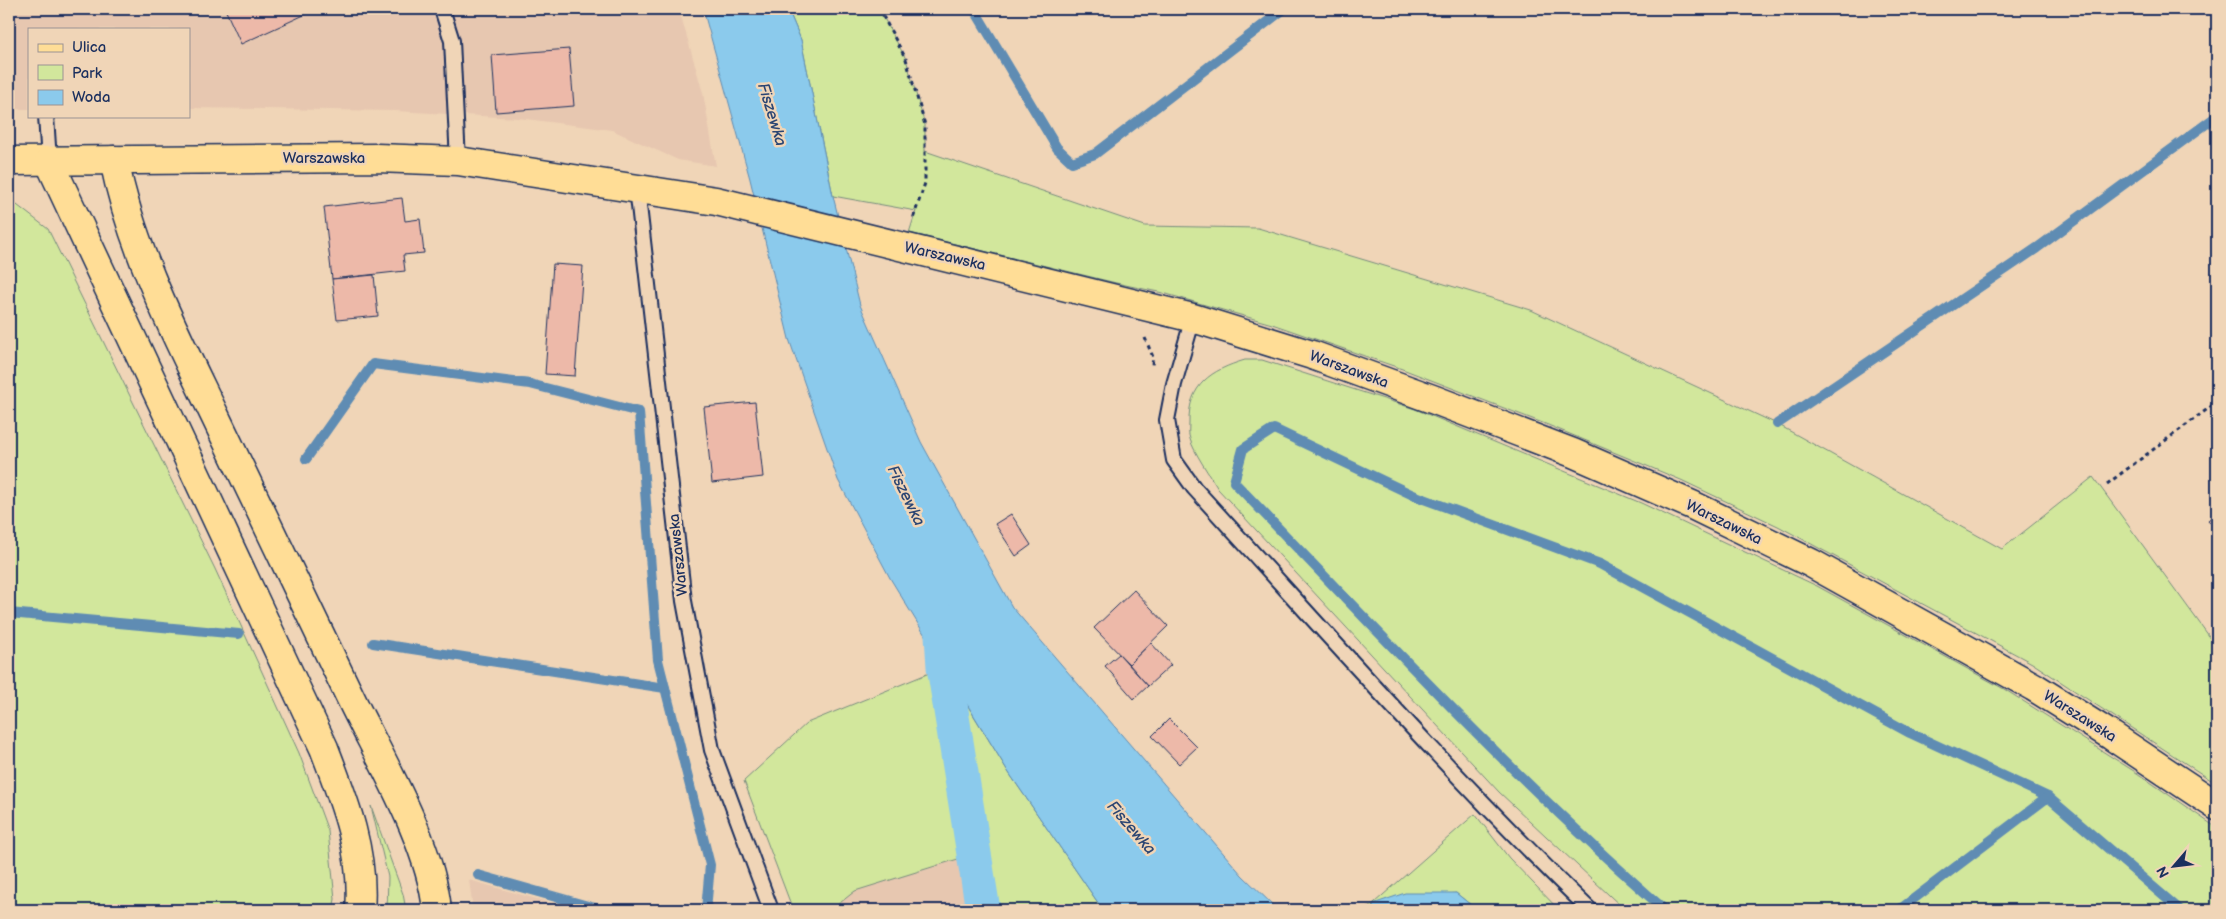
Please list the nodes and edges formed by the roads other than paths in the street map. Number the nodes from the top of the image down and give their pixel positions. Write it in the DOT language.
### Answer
graph roads {
  1 [pos="442,9"];
  2 [pos="46,118"];
  3 [pos="49,160"];
  4 [pos="114,160"];
  5 [pos="9,161"];
  6 [pos="458,161"];
  7 [pos="637,188"];
  8 [pos="1193,318"];
  9 [pos="2217,806"];
  10 [pos="770,909"];
  11 [pos="360,910"];
  12 [pos="437,910"];
  13 [pos="1590,910"];
  1 -- 6 [label="lane"];
  2 -- 3 [label="lane"];
  3 -- 4 [label="main road, Warszawska"];
  3 -- 5 [label="main road, Warszawska"];
  3 -- 11 [label="main road"];
  4 -- 6 [label="main road, Warszawska"];
  4 -- 12 [label="main road"];
  6 -- 7 [label="main road, Warszawska"];
  7 -- 8 [label="main road, Warszawska"];
  7 -- 10 [label="lane, Warszawska"];
  8 -- 9 [label="main road, Warszawska"];
  8 -- 13 [label="lane"];
}
